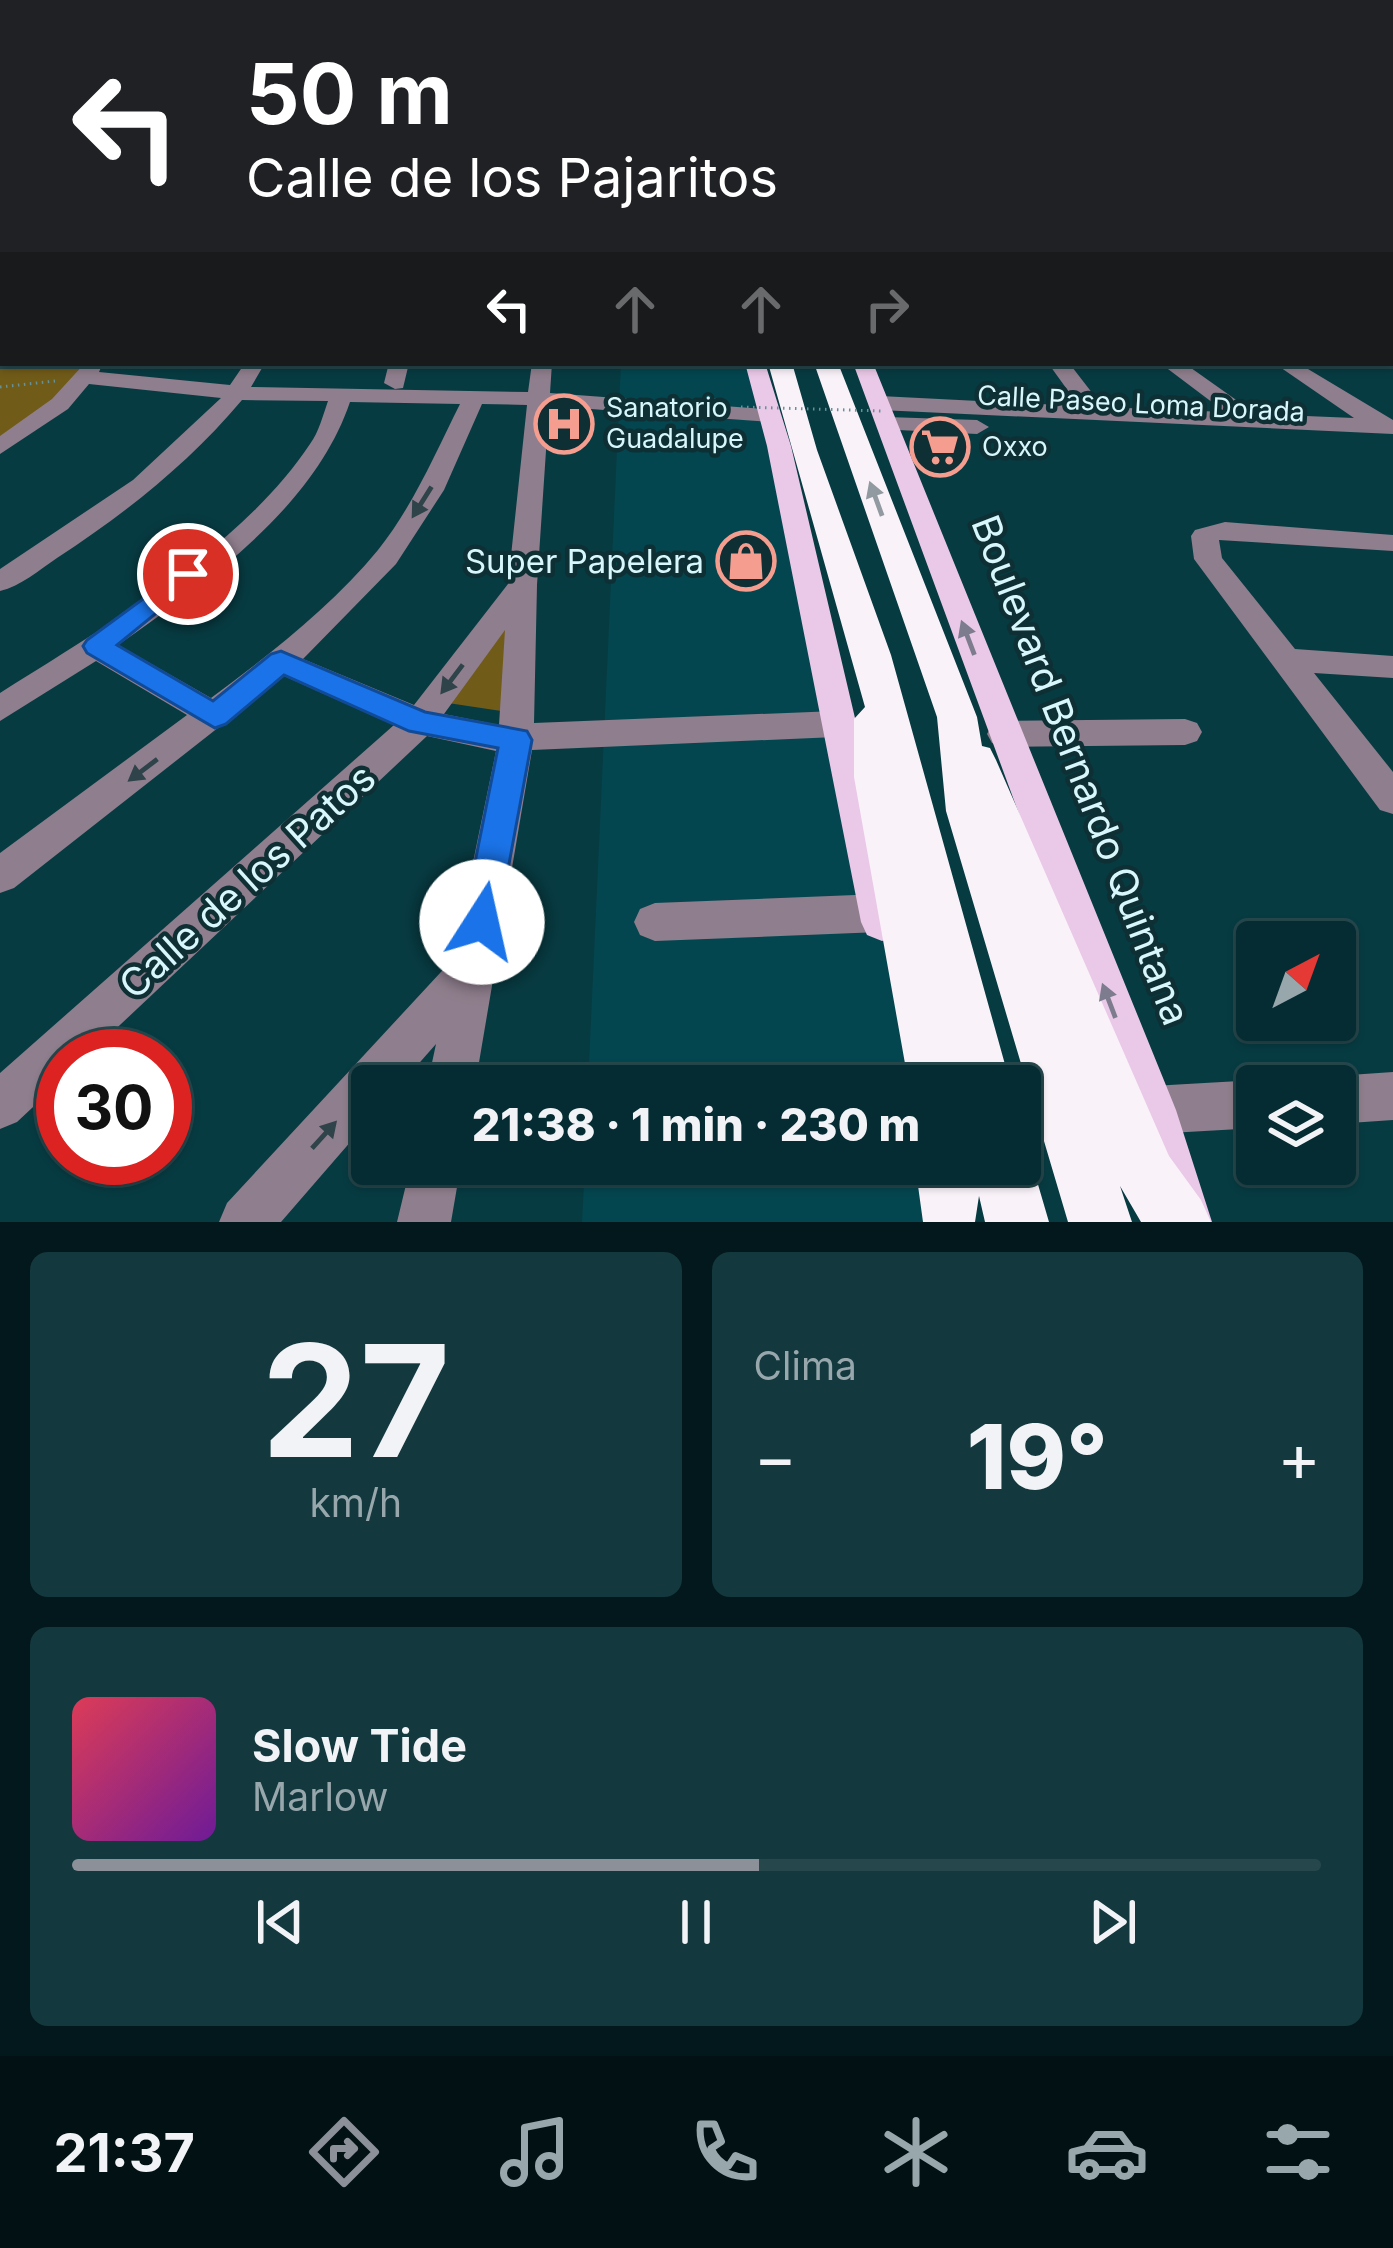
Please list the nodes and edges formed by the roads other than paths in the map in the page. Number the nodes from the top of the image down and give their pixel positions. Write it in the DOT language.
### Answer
graph roads {
  1 [pos="755,366"];
  2 [pos="781,366"];
  3 [pos="827,366"];
  4 [pos="863,366"];
  5 [pos="1060,366"];
  6 [pos="1173,366"];
  7 [pos="1289,366"];
  8 [pos="91,369"];
  9 [pos="397,373"];
  10 [pos="248,377"];
  11 [pos="540,384"];
  12 [pos="340,397"];
  13 [pos="474,398"];
  14 [pos="759,408"];
  15 [pos="883,412"];
  16 [pos="1095,412"];
  17 [pos="1016,418"];
  18 [pos="1250,420"];
  19 [pos="1390,433"];
  20 [pos="0,447"];
  21 [pos="1393,543"];
  22 [pos="0,582"];
  23 [pos="522,585"];
  24 [pos="97,646"];
  25 [pos="872,656"];
  26 [pos="1286,660"];
  27 [pos="281,662"];
  28 [pos="1393,667"];
  29 [pos="0,709"];
  30 [pos="215,716"];
  31 [pos="420,722"];
  32 [pos="836,724"];
  33 [pos="981,726"];
  34 [pos="1185,732"];
  35 [pos="516,740"];
  36 [pos="1393,799"];
  37 [pos="0,876"];
  38 [pos="880,913"];
  39 [pos="655,922"];
  40 [pos="474,968"];
  41 [pos="455,1065"];
  42 [pos="915,1065"];
  43 [pos="934,1065"];
  44 [pos="977,1065"];
  45 [pos="1393,1096"];
  46 [pos="1356,1099"];
  47 [pos="0,1105"];
  48 [pos="1236,1105"];
  49 [pos="1152,1110"];
  50 [pos="432,1185"];
  51 [pos="1007,1185"];
  52 [pos="246,1222"];
  53 [pos="424,1222"];
  54 [pos="1017,1222"];
  55 [pos="1100,1222"];
  56 [pos="1182,1222"];
  1 -- 14 [label="main road"];
  2 -- 25 [label="highway"];
  33 -- 3 [label="highway, Boulevard Bernardo Quintana, one-way"];
  4 -- 15 [label="main road, Boulevard Bernardo Quintana"];
  5 -- 16 [label="street"];
  6 -- 18 [label="street"];
  7 -- 19 [label="street"];
  8 -- 10 [label="street"];
  8 -- 20 [label="street"];
  9 -- 10 [label="street"];
  9 -- 11 [label="street"];
  10 -- 12 [label="street"];
  10 -- 22 [label="street"];
  11 -- 13 [label="street"];
  11 -- 14 [label="street"];
  11 -- 23 [label="street"];
  12 -- 13 [label="street"];
  12 -- 24 [label="street"];
  13 -- 27 [label="street, one-way"];
  14 -- 32 [label="main road"];
  15 -- 17 [label="street, Calle Paseo Loma Dorada"];
  33 -- 15 [label="main road, Boulevard Bernardo Quintana, one-way"];
  16 -- 17 [label="street, Calle Paseo Loma Dorada"];
  16 -- 18 [label="street, Calle Paseo Loma Dorada"];
  17 -- 19 [label="street, Calle Paseo Loma Dorada"];
  18 -- 19 [label="street, Calle Paseo Loma Dorada"];
  21 -- 26 [label="street"];
  23 -- 31 [label="street, Calle de los Patos, one-way"];
  23 -- 35 [label="street"];
  24 -- 29 [label="street"];
  24 -- 30 [label="street"];
  25 -- 43 [label="highway"];
  25 -- 44 [label="highway"];
  26 -- 28 [label="street"];
  26 -- 36 [label="street"];
  27 -- 30 [label="street"];
  27 -- 31 [label="street"];
  30 -- 37 [label="street, one-way"];
  31 -- 35 [label="street"];
  31 -- 47 [label="street, Calle de los Patos"];
  32 -- 35 [label="street"];
  32 -- 38 [label="main road"];
  33 -- 34 [label="street"];
  49 -- 33 [label="main road, Boulevard Bernardo Quintana, one-way"];
  33 -- 55 [label="highway, Boulevard Bernardo Quintana"];
  33 -- 56 [label="highway"];
  35 -- 40 [label="street"];
  38 -- 39 [label="street"];
  38 -- 42 [label="main road"];
  40 -- 41 [label="street"];
  52 -- 40 [label="street, one-way"];
  45 -- 46 [label="street"];
  48 -- 49 [label="street"];
  49 -- 56 [label="main road, Boulevard Bernardo Quintana"];
  50 -- 53 [label="street"];
  51 -- 54 [label="highway"];
}
